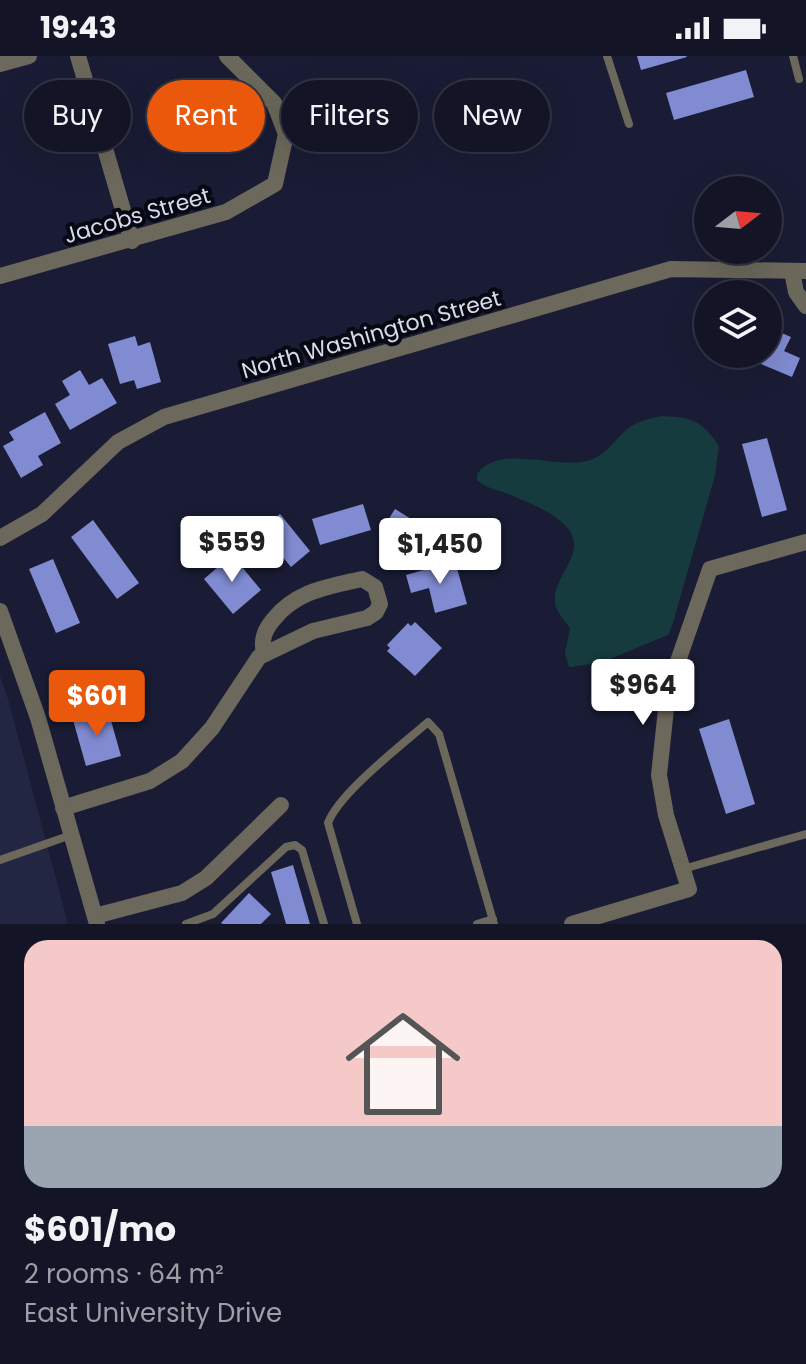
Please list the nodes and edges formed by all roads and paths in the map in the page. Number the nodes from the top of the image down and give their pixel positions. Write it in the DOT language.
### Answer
graph roads {
  1 [pos="29,56"];
  2 [pos="78,56"];
  3 [pos="227,56"];
  4 [pos="607,56"];
  5 [pos="793,56"];
  6 [pos="0,64"];
  7 [pos="799,79"];
  8 [pos="629,124"];
  9 [pos="132,241"];
  10 [pos="799,272"];
  11 [pos="0,276"];
  12 [pos="806,306"];
  13 [pos="0,538"];
  14 [pos="806,542"];
  15 [pos="0,611"];
  16 [pos="264,654"];
  17 [pos="281,805"];
  18 [pos="63,808"];
  19 [pos="806,834"];
  20 [pos="72,835"];
  21 [pos="0,860"];
  22 [pos="683,869"];
  23 [pos="96,920"];
  24 [pos="493,922"];
  25 [pos="186,924"];
  26 [pos="324,924"];
  27 [pos="357,924"];
  28 [pos="477,924"];
  29 [pos="572,924"];
  1 -- 6 [label="street"];
  2 -- 9 [label="street"];
  3 -- 9 [label="street, Jacobs Street"];
  4 -- 8 [label="lane"];
  5 -- 7 [label="lane"];
  9 -- 11 [label="street, Jacobs Street"];
  10 -- 12 [label="street, North Washington Street"];
  10 -- 13 [label="street, North Washington Street"];
  14 -- 22 [label="street"];
  15 -- 18 [label="street"];
  16 -- 16 [label="street"];
  16 -- 18 [label="street"];
  17 -- 23 [label="street"];
  18 -- 20 [label="street"];
  19 -- 22 [label="lane"];
  20 -- 21 [label="lane"];
  20 -- 23 [label="street"];
  22 -- 29 [label="street"];
  24 -- 27 [label="lane"];
  24 -- 28 [label="lane"];
  25 -- 26 [label="lane"];
}
